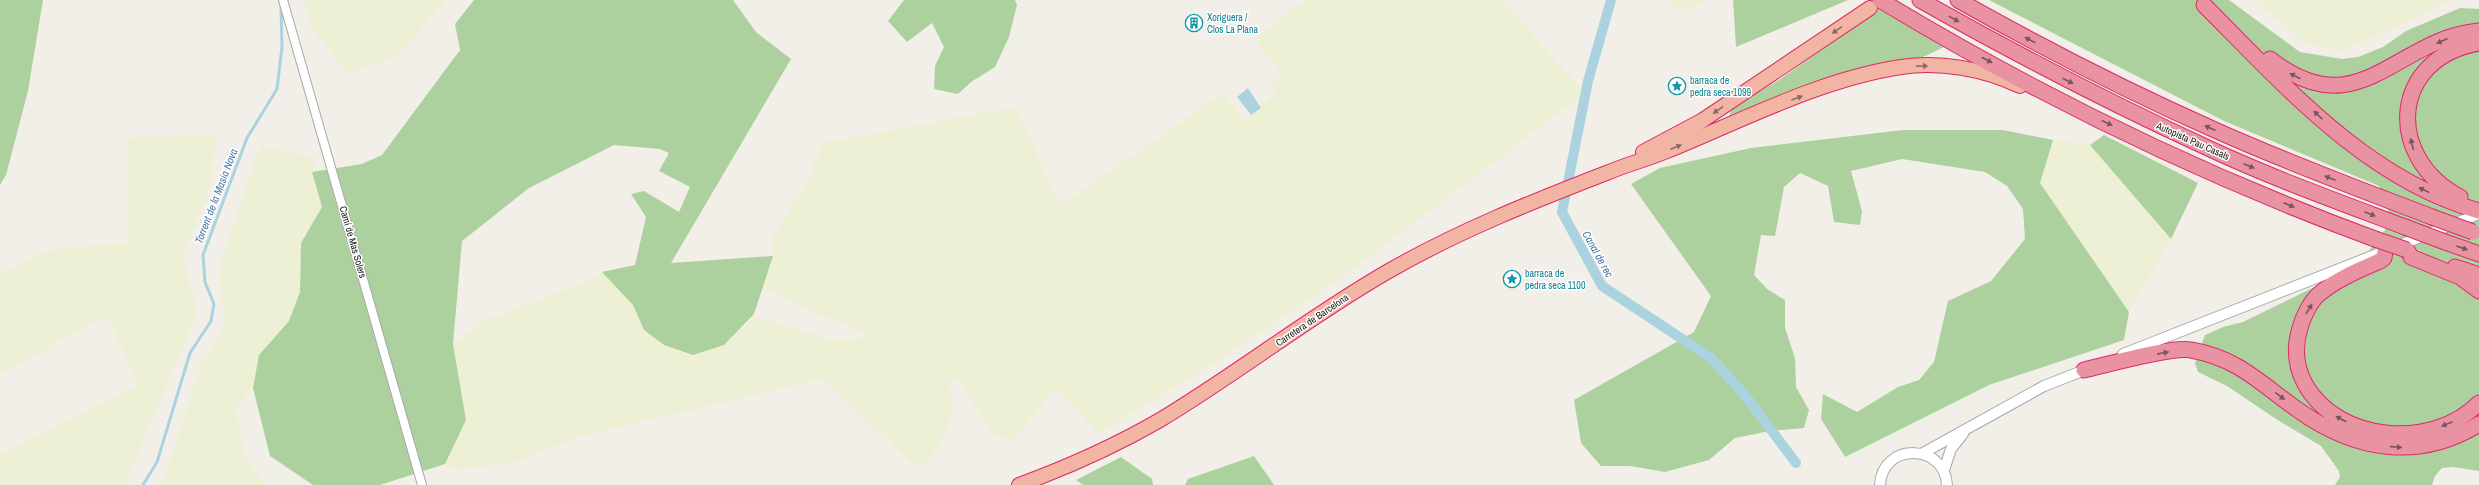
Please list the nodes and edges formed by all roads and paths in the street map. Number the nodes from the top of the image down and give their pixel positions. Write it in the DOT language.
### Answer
graph roads {
  1 [pos="283,0"];
  2 [pos="1920,0"];
  3 [pos="1958,0"];
  4 [pos="2201,3"];
  5 [pos="1875,4"];
  6 [pos="2479,31"];
  7 [pos="2479,43"];
  8 [pos="2060,100"];
  9 [pos="1613,170"];
  10 [pos="2468,204"];
  11 [pos="2479,212"];
  12 [pos="2476,233"];
  13 [pos="2385,251"];
  14 [pos="2412,254"];
  15 [pos="2479,254"];
  16 [pos="2479,275"];
  17 [pos="2479,291"];
  18 [pos="2084,370"];
  19 [pos="2479,403"];
  20 [pos="2479,424"];
  21 [pos="1970,426"];
  22 [pos="1923,453"];
  23 [pos="1944,470"];
  24 [pos="1948,484"];
  25 [pos="422,485"];
  26 [pos="1020,485"];
  27 [pos="1880,485"];
  1 -- 25 [label="street, Camí de Mas Solers"];
  2 -- 15 [label="highway, Autopista Pau Casals, one-way, bridge"];
  12 -- 3 [label="highway, Autopista Pau Casals, one-way, bridge"];
  6 -- 4 [label="highway, one-way"];
  10 -- 4 [label="highway, one-way"];
  5 -- 8 [label="highway, one-way"];
  5 -- 9 [label="highway, one-way"];
  10 -- 7 [label="highway, one-way"];
  9 -- 8 [label="highway, one-way"];
  8 -- 14 [label="highway, one-way, bridge"];
  9 -- 26 [label="highway, Carretera de Barcelona"];
  10 -- 11 [label="highway"];
  11 -- 13 [label="street"];
  13 -- 18 [label="street"];
  19 -- 13 [label="highway, one-way"];
  14 -- 16 [label="highway"];
  14 -- 17 [label="highway"];
  18 -- 20 [label="highway, one-way"];
  18 -- 21 [label="street"];
  21 -- 22 [label="street"];
  21 -- 23 [label="street"];
  22 -- 23 [label="street"];
  22 -- 27 [label="street"];
  23 -- 24 [label="street"];
}
